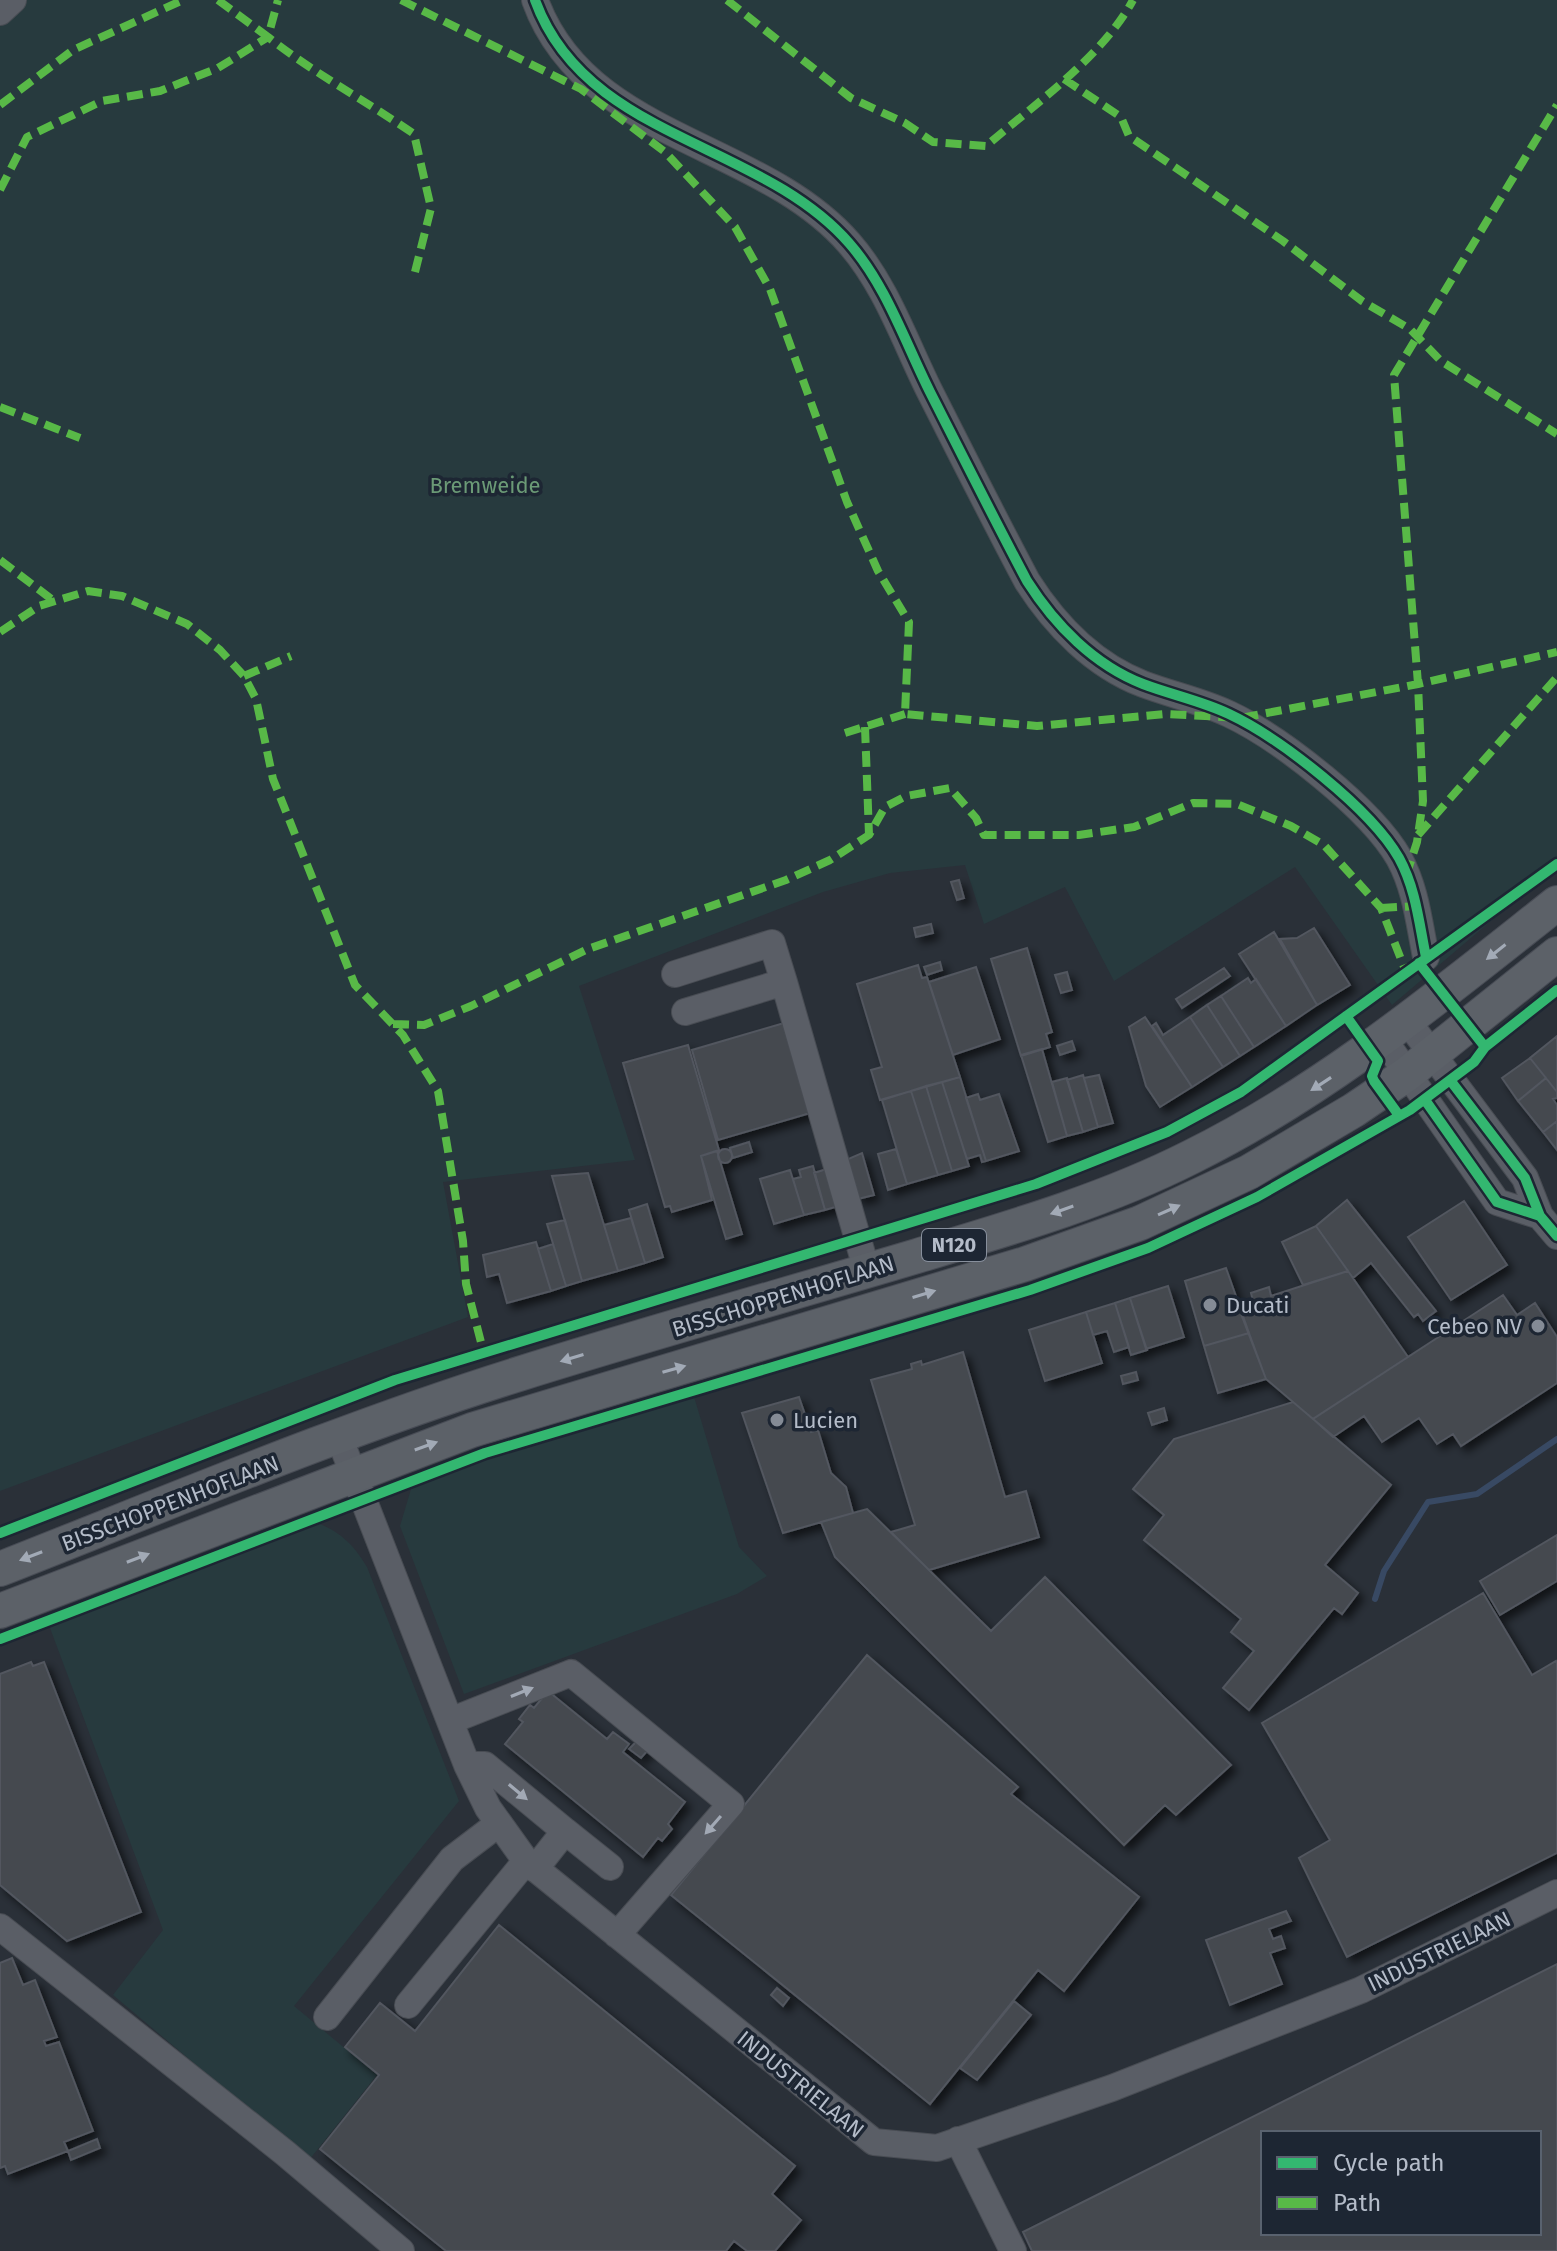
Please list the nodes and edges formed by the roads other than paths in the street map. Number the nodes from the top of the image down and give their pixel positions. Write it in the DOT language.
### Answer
graph roads {
  1 [pos="13,0"];
  2 [pos="535,0"];
  3 [pos="0,12"];
  4 [pos="1557,903"];
  5 [pos="1557,954"];
  6 [pos="1426,957"];
  7 [pos="675,974"];
  8 [pos="784,982"];
  9 [pos="685,1012"];
  10 [pos="1396,1031"];
  11 [pos="1419,1065"];
  12 [pos="1551,1218"];
  13 [pos="867,1271"];
  14 [pos="339,1437"];
  15 [pos="353,1474"];
  16 [pos="0,1569"];
  17 [pos="0,1611"];
  18 [pos="450,1721"];
  19 [pos="467,1765"];
  20 [pos="498,1824"];
  21 [pos="565,1831"];
  22 [pos="531,1865"];
  23 [pos="610,1867"];
  24 [pos="1557,1893"];
  25 [pos="0,1927"];
  26 [pos="617,1935"];
  27 [pos="408,2005"];
  28 [pos="327,2017"];
  29 [pos="958,2140"];
  30 [pos="401,2251"];
  31 [pos="1013,2251"];
  1 -- 3 [label="street"];
  2 -- 6 [label="street"];
  4 -- 10 [label="main road, BISSCHOPPENHOFLAAN / N120, one-way"];
  5 -- 11 [label="main road, BISSCHOPPENHOFLAAN / N120"];
  7 -- 8 [label="street"];
  8 -- 9 [label="street"];
  8 -- 13 [label="street"];
  10 -- 11 [label="street"];
  10 -- 13 [label="main road, BISSCHOPPENHOFLAAN / N120, one-way"];
  11 -- 12 [label="street"];
  11 -- 12 [label="street"];
  15 -- 11 [label="main road, BISSCHOPPENHOFLAAN / N120, one-way"];
  13 -- 14 [label="main road, BISSCHOPPENHOFLAAN / N120, one-way"];
  14 -- 15 [label="street, INDUSTRIELAAN"];
  14 -- 16 [label="main road, BISSCHOPPENHOFLAAN / N120, one-way"];
  17 -- 15 [label="main road, BISSCHOPPENHOFLAAN / N120, one-way"];
  15 -- 18 [label="street, INDUSTRIELAAN"];
  18 -- 19 [label="street, INDUSTRIELAAN"];
  18 -- 26 [label="street, one-way"];
  19 -- 20 [label="street, INDUSTRIELAAN"];
  19 -- 21 [label="street, one-way"];
  20 -- 22 [label="street, INDUSTRIELAAN"];
  20 -- 28 [label="street"];
  21 -- 22 [label="street"];
  21 -- 23 [label="street"];
  22 -- 26 [label="street, INDUSTRIELAAN"];
  22 -- 27 [label="street"];
  24 -- 29 [label="street, INDUSTRIELAAN"];
  25 -- 30 [label="street"];
  26 -- 29 [label="street, INDUSTRIELAAN"];
  29 -- 31 [label="street"];
}
